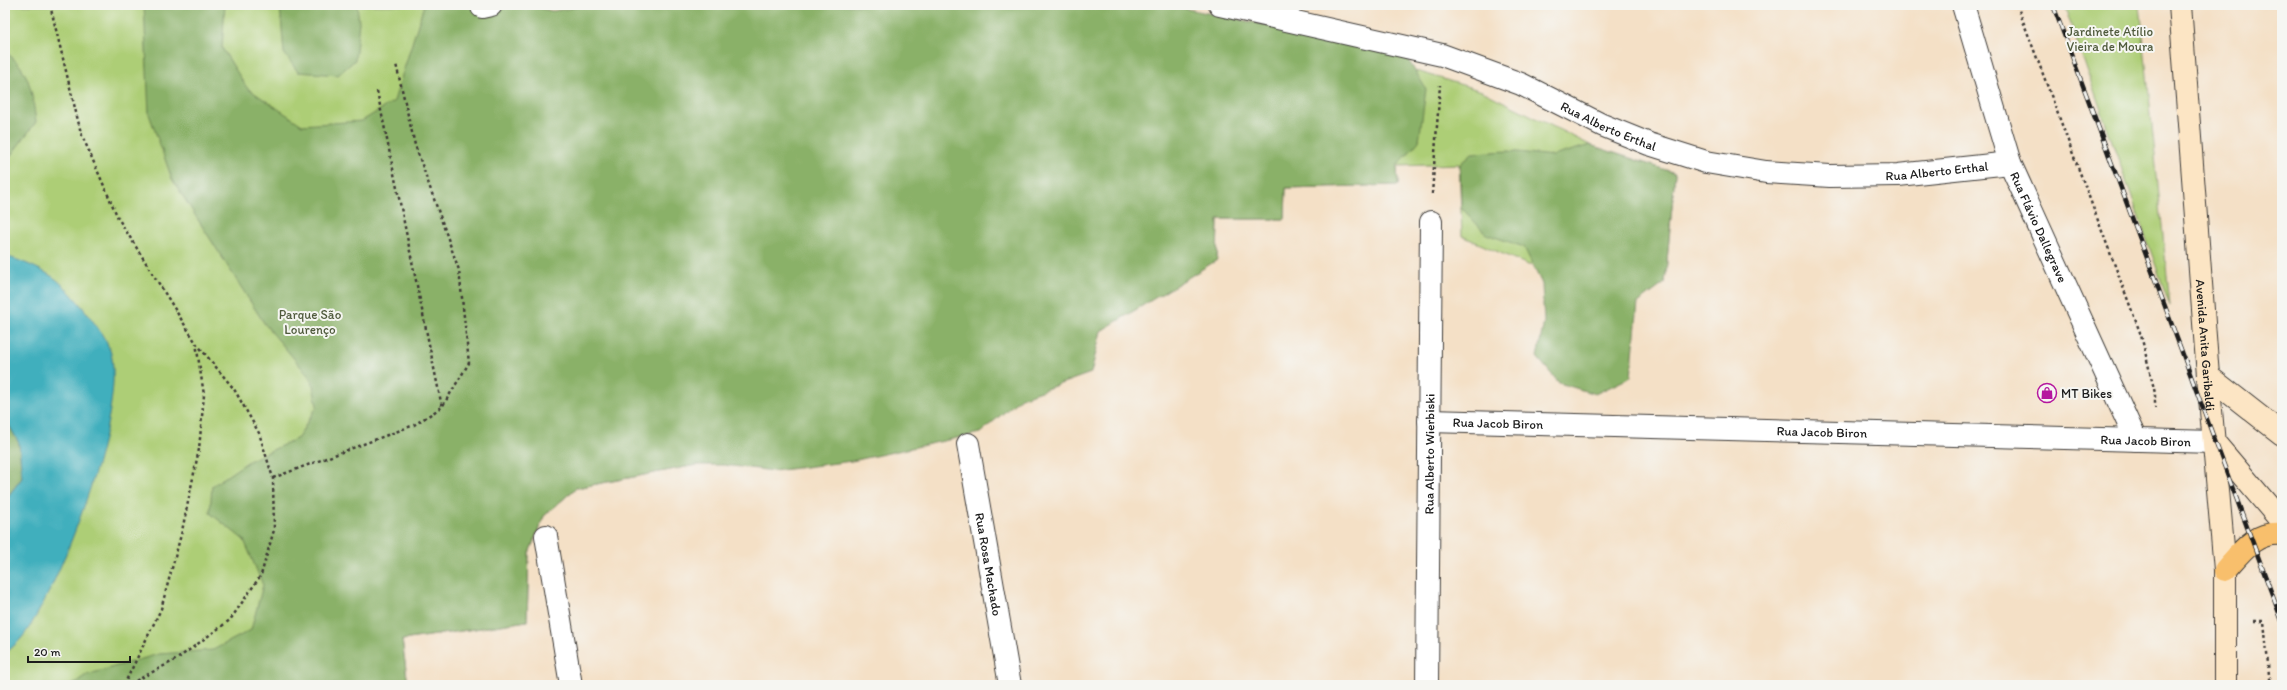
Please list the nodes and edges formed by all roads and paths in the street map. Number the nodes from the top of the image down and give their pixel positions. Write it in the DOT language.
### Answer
graph roads {
  1 [pos="50,5"];
  2 [pos="1220,5"];
  3 [pos="1963,5"];
  4 [pos="2017,5"];
  5 [pos="2180,5"];
  6 [pos="1442,55"];
  7 [pos="396,64"];
  8 [pos="377,91"];
  9 [pos="2010,163"];
  10 [pos="1431,222"];
  11 [pos="196,343"];
  12 [pos="2208,376"];
  13 [pos="2155,393"];
  14 [pos="442,407"];
  15 [pos="1429,421"];
  16 [pos="2282,434"];
  17 [pos="2136,440"];
  18 [pos="2214,442"];
  19 [pos="968,444"];
  20 [pos="273,478"];
  21 [pos="2282,522"];
  22 [pos="2282,534"];
  23 [pos="546,536"];
  24 [pos="2225,570"];
  25 [pos="2264,621"];
  26 [pos="124,685"];
  27 [pos="128,685"];
  28 [pos="571,685"];
  29 [pos="1010,685"];
  30 [pos="1427,685"];
  31 [pos="2225,685"];
  32 [pos="2273,685"];
  1 -- 11 [label="path"];
  2 -- 6 [label="street, Rua Alberto Erthal"];
  3 -- 9 [label="street, Rua Flávio Dallegrave"];
  4 -- 13 [label="path"];
  5 -- 12 [label="main road, Avenida Anita Garibaldi"];
  6 -- 9 [label="street, Rua Alberto Erthal"];
  6 -- 10 [label="path"];
  7 -- 14 [label="path"];
  8 -- 14 [label="path"];
  9 -- 17 [label="street, Rua Flávio Dallegrave"];
  10 -- 15 [label="street, Rua Alberto Wierbiski"];
  11 -- 20 [label="path"];
  11 -- 26 [label="path"];
  12 -- 16 [label="main road"];
  12 -- 18 [label="main road, Avenida Anita Garibaldi"];
  14 -- 20 [label="path"];
  15 -- 17 [label="street, Rua Jacob Biron"];
  15 -- 30 [label="street, Rua Alberto Wierbiski"];
  17 -- 18 [label="street, Rua Jacob Biron"];
  18 -- 21 [label="main road"];
  18 -- 24 [label="main road, Avenida Anita Garibaldi"];
  19 -- 29 [label="street, Rua Rosa Machado"];
  20 -- 27 [label="path"];
  22 -- 24 [label="main road"];
  23 -- 28 [label="street"];
  24 -- 31 [label="main road, Avenida Anita Garibaldi"];
  25 -- 32 [label="path"];
}
